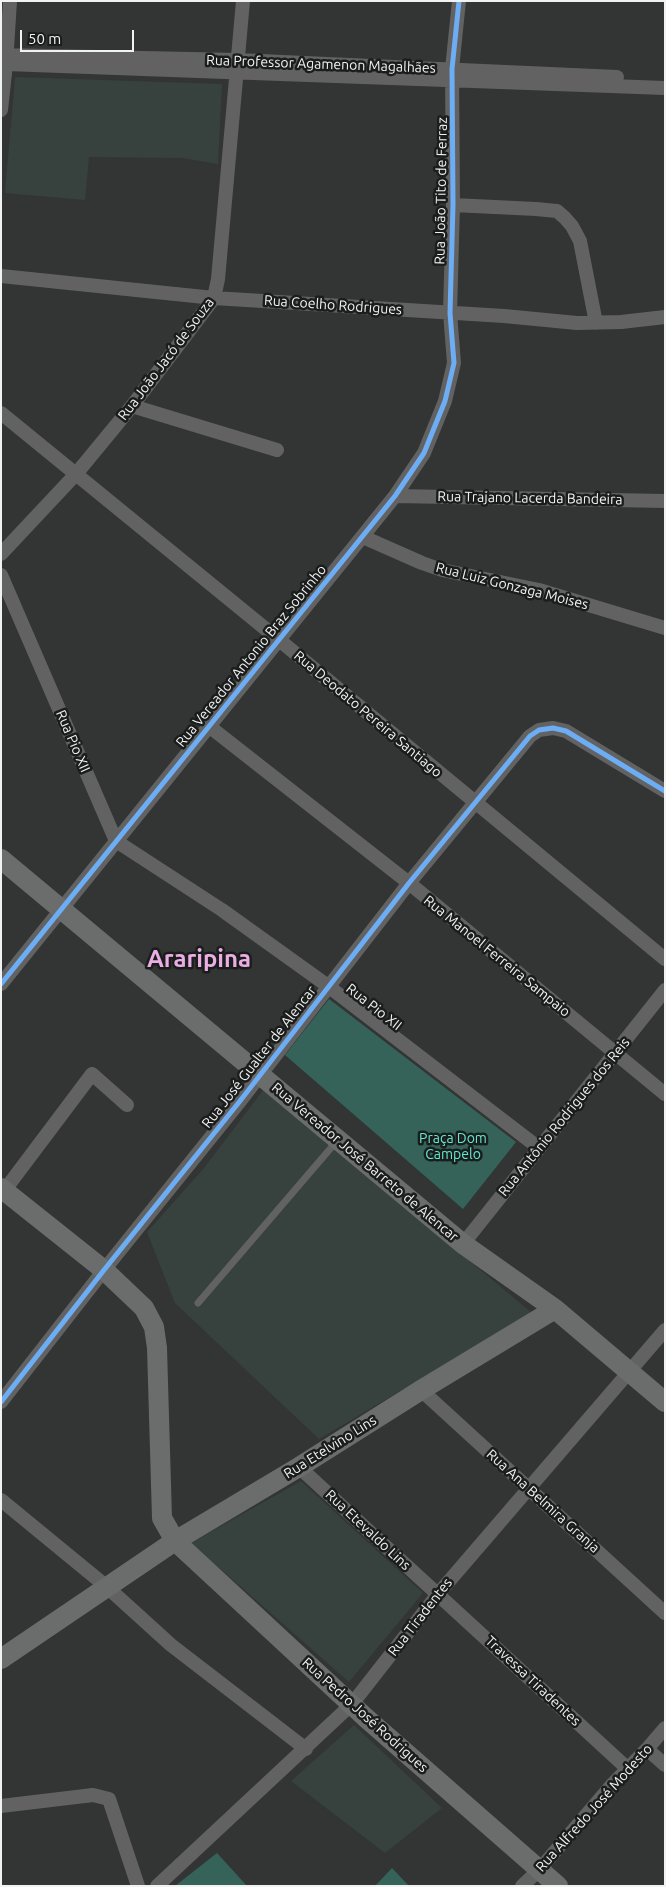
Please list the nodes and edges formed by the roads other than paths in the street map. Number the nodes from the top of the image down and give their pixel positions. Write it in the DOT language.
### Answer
graph roads {
  1 [pos="10,1"];
  2 [pos="243,1"];
  3 [pos="459,1"];
  4 [pos="4,59"];
  5 [pos="238,66"];
  6 [pos="452,75"];
  7 [pos="665,78"];
  8 [pos="665,88"];
  9 [pos="1,110"];
  10 [pos="453,206"];
  11 [pos="1,276"];
  12 [pos="214,298"];
  13 [pos="450,313"];
  14 [pos="665,317"];
  15 [pos="596,322"];
  16 [pos="132,406"];
  17 [pos="1,413"];
  18 [pos="277,450"];
  19 [pos="76,474"];
  20 [pos="395,496"];
  21 [pos="665,500"];
  22 [pos="363,536"];
  23 [pos="1,554"];
  24 [pos="1,575"];
  25 [pos="665,628"];
  26 [pos="278,639"];
  27 [pos="210,726"];
  28 [pos="665,791"];
  29 [pos="475,803"];
  30 [pos="116,841"];
  31 [pos="1,859"];
  32 [pos="409,883"];
  33 [pos="61,909"];
  34 [pos="665,960"];
  35 [pos="1,984"];
  36 [pos="328,986"];
  37 [pos="665,990"];
  38 [pos="615,1052"];
  39 [pos="260,1074"];
  40 [pos="665,1094"];
  41 [pos="127,1104"];
  42 [pos="338,1140"];
  43 [pos="539,1148"];
  44 [pos="2,1191"];
  45 [pos="463,1244"];
  46 [pos="104,1270"];
  47 [pos="198,1303"];
  48 [pos="555,1310"];
  49 [pos="665,1330"];
  50 [pos="628,1372"];
  51 [pos="421,1390"];
  52 [pos="1,1402"];
  53 [pos="665,1402"];
  54 [pos="299,1467"];
  55 [pos="527,1488"];
  56 [pos="1,1500"];
  57 [pos="175,1542"];
  58 [pos="107,1587"];
  59 [pos="438,1594"];
  60 [pos="665,1613"];
  61 [pos="1,1659"];
  62 [pos="352,1704"];
  63 [pos="665,1728"];
  64 [pos="306,1749"];
  65 [pos="647,1749"];
  66 [pos="665,1765"];
  67 [pos="628,1769"];
  68 [pos="1,1806"];
  69 [pos="540,1869"];
  70 [pos="138,1886"];
  71 [pos="158,1886"];
  72 [pos="522,1886"];
  73 [pos="558,1886"];
  1 -- 4 [label="street"];
  2 -- 5 [label="street, Rua João Jacó de Souza"];
  3 -- 6 [label="street, Rua João Tito de Ferraz"];
  4 -- 5 [label="street, Rua Professor Agamenon Magalhães"];
  4 -- 9 [label="street"];
  5 -- 6 [label="street, Rua Professor Agamenon Magalhães"];
  5 -- 12 [label="street, Rua João Jacó de Souza"];
  6 -- 7 [label="street, Rua Professor Agamenon Magalhães"];
  6 -- 8 [label="street, Rua Professor Agamenon Magalhães"];
  6 -- 10 [label="street, Rua João Tito de Ferraz"];
  10 -- 13 [label="street, Rua João Tito de Ferraz"];
  10 -- 15 [label="street"];
  11 -- 12 [label="street, Rua Coelho Rodrigues"];
  12 -- 13 [label="street, Rua Coelho Rodrigues"];
  12 -- 16 [label="street, Rua João Jacó de Souza"];
  13 -- 15 [label="street, Rua Coelho Rodrigues"];
  13 -- 20 [label="street, Rua Vereador Antonio Braz Sobrinho"];
  14 -- 15 [label="street, Rua Coelho Rodrigues"];
  16 -- 18 [label="street"];
  16 -- 19 [label="street, Rua João Jacó de Souza"];
  17 -- 19 [label="street, Rua Deodato Pereira Santiago"];
  19 -- 23 [label="street, Rua João Jacó de Souza"];
  19 -- 26 [label="street, Rua Deodato Pereira Santiago"];
  20 -- 21 [label="street, Rua Trajano Lacerda Bandeira"];
  20 -- 22 [label="street, Rua Vereador Antonio Braz Sobrinho"];
  22 -- 25 [label="street, Rua Luiz Gonzaga Moises"];
  22 -- 26 [label="street, Rua Vereador Antonio Braz Sobrinho"];
  24 -- 30 [label="street, Rua Pio XII"];
  26 -- 27 [label="street, Rua Vereador Antonio Braz Sobrinho"];
  26 -- 29 [label="street, Rua Deodato Pereira Santiago"];
  27 -- 30 [label="street, Rua Vereador Antonio Braz Sobrinho"];
  27 -- 32 [label="street, Rua Manoel Ferreira Sampaio"];
  28 -- 29 [label="street, Rua José Gualter de Alencar"];
  29 -- 32 [label="street, Rua José Gualter de Alencar"];
  29 -- 34 [label="street, Rua Deodato Pereira Santiago"];
  30 -- 33 [label="street, Rua Vereador Antonio Braz Sobrinho"];
  30 -- 36 [label="street, Rua Pio XII"];
  31 -- 33 [label="main road, Rua Vereador José Barreto de Alencar"];
  32 -- 36 [label="street, Rua José Gualter de Alencar"];
  32 -- 38 [label="street, Rua Manoel Ferreira Sampaio"];
  33 -- 35 [label="street, Rua Vereador Antonio Braz Sobrinho"];
  33 -- 39 [label="main road, Rua Vereador José Barreto de Alencar"];
  36 -- 39 [label="street, Rua José Gualter de Alencar"];
  36 -- 43 [label="street, Rua Pio XII"];
  37 -- 38 [label="street, Rua Antônio Rodrigues dos Reis"];
  38 -- 40 [label="street, Rua Manoel Ferreira Sampaio"];
  38 -- 43 [label="street, Rua Antônio Rodrigues dos Reis"];
  39 -- 42 [label="main road, Rua Vereador José Barreto de Alencar"];
  39 -- 46 [label="street, Rua José Gualter de Alencar"];
  41 -- 44 [label="street"];
  42 -- 45 [label="main road, Rua Vereador José Barreto de Alencar"];
  42 -- 47 [label="lane"];
  43 -- 45 [label="street, Rua Antônio Rodrigues dos Reis"];
  44 -- 46 [label="main road, Rua Pedro José Rodrigues"];
  45 -- 48 [label="main road, Rua Vereador José Barreto de Alencar"];
  46 -- 52 [label="street, Rua José Gualter de Alencar"];
  46 -- 57 [label="main road, Rua Pedro José Rodrigues"];
  48 -- 50 [label="main road, Rua Vereador José Barreto de Alencar"];
  48 -- 51 [label="main road, Rua Etelvino Lins"];
  49 -- 50 [label="street, Rua Tiradentes"];
  50 -- 53 [label="main road, Rua Vereador José Barreto de Alencar"];
  50 -- 55 [label="street, Rua Tiradentes"];
  51 -- 54 [label="main road, Rua Etelvino Lins"];
  51 -- 55 [label="street, Rua Ana Belmira Granja"];
  54 -- 57 [label="main road, Rua Etelvino Lins"];
  54 -- 59 [label="street, Rua Etevaldo Lins"];
  55 -- 59 [label="street, Rua Tiradentes"];
  55 -- 60 [label="street, Rua Ana Belmira Granja"];
  56 -- 58 [label="street"];
  57 -- 58 [label="main road, Rua Etelvino Lins"];
  57 -- 62 [label="main road, Rua Pedro José Rodrigues"];
  58 -- 61 [label="main road, Rua Etelvino Lins"];
  58 -- 64 [label="street"];
  59 -- 62 [label="street, Rua Tiradentes"];
  59 -- 67 [label="street, Travessa Tiradentes"];
  62 -- 64 [label="street, Rua Tiradentes"];
  62 -- 69 [label="main road, Rua Pedro José Rodrigues"];
  63 -- 65 [label="street, Rua Alfredo José Modesto"];
  64 -- 71 [label="street, Rua Tiradentes"];
  65 -- 66 [label="street"];
  65 -- 67 [label="street, Rua Alfredo José Modesto"];
  67 -- 69 [label="street, Rua Alfredo José Modesto"];
  68 -- 70 [label="street"];
  69 -- 72 [label="street, Rua Alfredo José Modesto"];
  69 -- 73 [label="main road, Rua Pedro José Rodrigues"];
}
